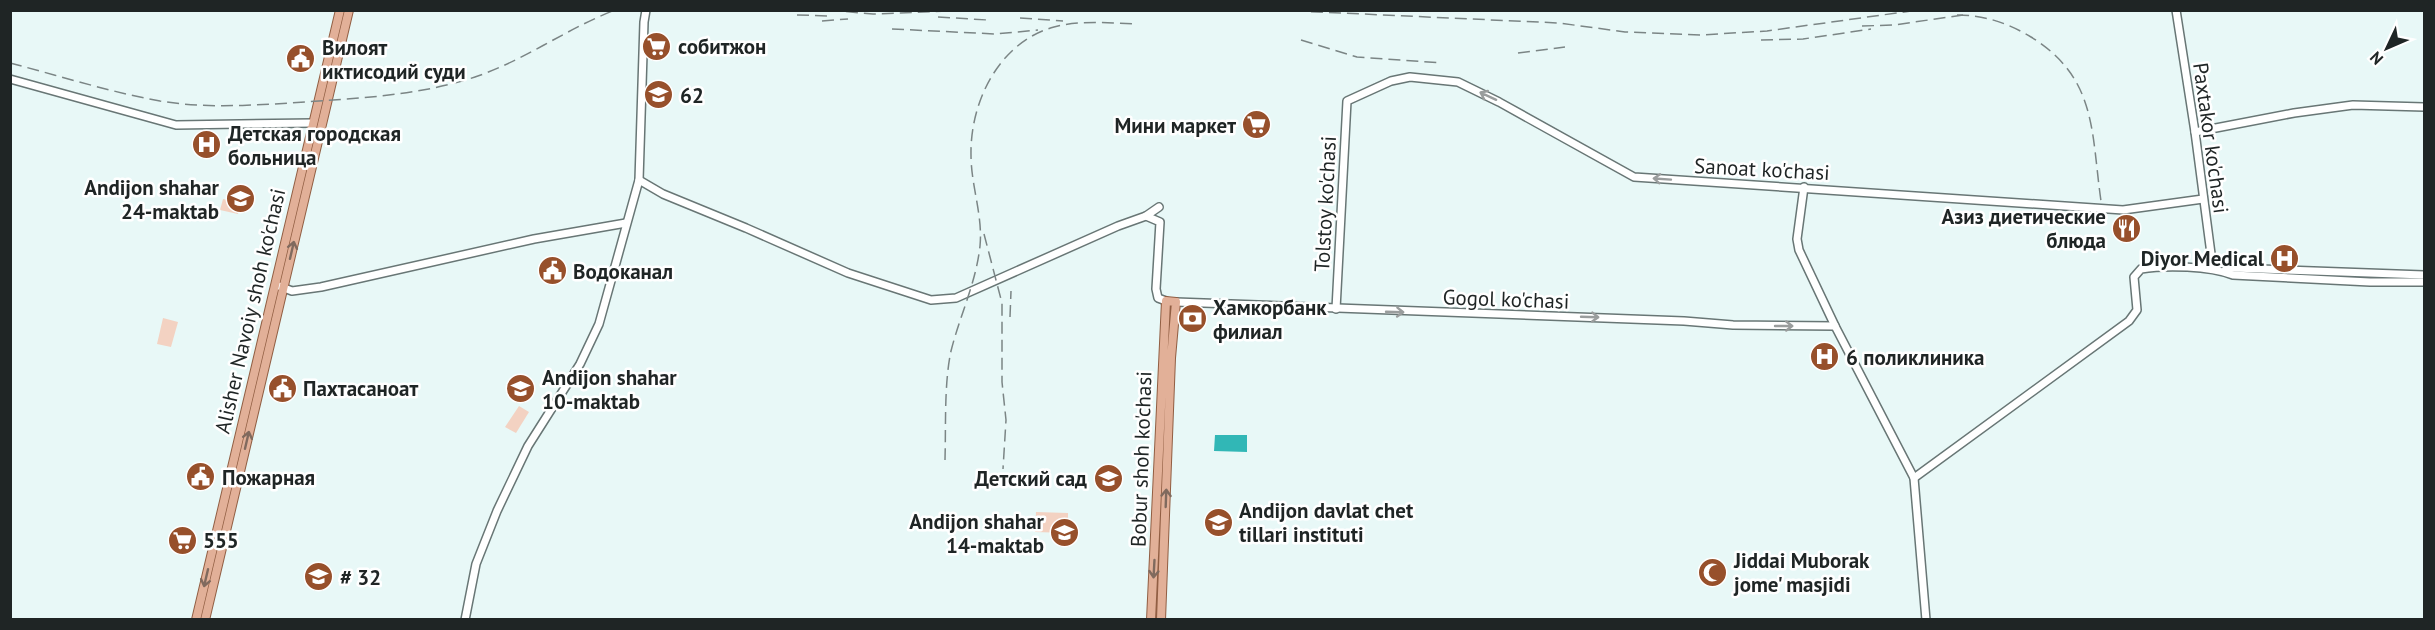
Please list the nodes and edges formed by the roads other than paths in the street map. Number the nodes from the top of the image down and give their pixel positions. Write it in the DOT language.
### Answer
graph roads {
  1 [pos="340,10"];
  2 [pos="349,10"];
  3 [pos="641,10"];
  4 [pos="646,10"];
  5 [pos="2176,10"];
  6 [pos="644,22"];
  7 [pos="10,79"];
  8 [pos="1347,101"];
  9 [pos="2424,107"];
  10 [pos="313,123"];
  11 [pos="2195,132"];
  12 [pos="639,180"];
  13 [pos="1804,188"];
  14 [pos="2203,200"];
  15 [pos="1159,207"];
  16 [pos="1146,216"];
  17 [pos="626,223"];
  18 [pos="288,227"];
  19 [pos="297,229"];
  20 [pos="2213,269"];
  21 [pos="2424,274"];
  22 [pos="2314,275"];
  23 [pos="2424,282"];
  24 [pos="274,285"];
  25 [pos="284,287"];
  26 [pos="1166,301"];
  27 [pos="1176,302"];
  28 [pos="1336,309"];
  29 [pos="1835,326"];
  30 [pos="1167,358"];
  31 [pos="1166,382"];
  32 [pos="251,385"];
  33 [pos="260,387"];
  34 [pos="229,477"];
  35 [pos="1914,478"];
  36 [pos="238,480"];
  37 [pos="226,491"];
  38 [pos="235,493"];
  39 [pos="196,620"];
  40 [pos="205,620"];
  41 [pos="465,620"];
  42 [pos="1152,620"];
  43 [pos="1161,620"];
  44 [pos="1926,620"];
  1 -- 10 [label="main road, Alisher Navoiy shoh ko'chasi"];
  2 -- 19 [label="main road, Alisher Navoiy shoh ko'chasi"];
  3 -- 6 [label="main road"];
  4 -- 6 [label="main road"];
  5 -- 11 [label="main road, Paxtakor ko'chasi"];
  6 -- 12 [label="main road"];
  7 -- 10 [label="main road"];
  13 -- 8 [label="main road, Sanoat ko'chasi, one-way"];
  8 -- 28 [label="main road, Tolstoy ko'chasi"];
  9 -- 11 [label="main road"];
  10 -- 18 [label="main road, Alisher Navoiy shoh ko'chasi"];
  11 -- 14 [label="main road, Paxtakor ko'chasi"];
  12 -- 16 [label="main road"];
  12 -- 17 [label="main road"];
  13 -- 14 [label="main road, Sanoat ko'chasi"];
  13 -- 29 [label="main road"];
  14 -- 20 [label="main road, Paxtakor ko'chasi"];
  15 -- 16 [label="main road"];
  16 -- 26 [label="main road"];
  17 -- 25 [label="main road"];
  17 -- 41 [label="main road"];
  18 -- 19 [label="main road"];
  18 -- 24 [label="main road, Alisher Navoiy shoh ko'chasi"];
  25 -- 19 [label="main road, Alisher Navoiy shoh ko'chasi, one-way"];
  20 -- 22 [label="main road"];
  20 -- 35 [label="main road"];
  21 -- 22 [label="main road"];
  22 -- 23 [label="main road"];
  24 -- 25 [label="main road"];
  24 -- 32 [label="main road, Alisher Navoiy shoh ko'chasi"];
  25 -- 33 [label="main road, Alisher Navoiy shoh ko'chasi"];
  26 -- 27 [label="main road"];
  26 -- 30 [label="main road, Bobur shoh ko'chasi"];
  27 -- 28 [label="main road, Gogol ko'chasi"];
  27 -- 30 [label="main road, Bobur shoh ko'chasi"];
  28 -- 29 [label="main road, Gogol ko'chasi, one-way"];
  29 -- 35 [label="main road"];
  30 -- 31 [label="main road, Bobur shoh ko'chasi"];
  31 -- 42 [label="main road, Bobur shoh ko'chasi, one-way"];
  43 -- 31 [label="main road, Bobur shoh ko'chasi, one-way"];
  32 -- 33 [label="main road"];
  32 -- 34 [label="main road, Alisher Navoiy shoh ko'chasi"];
  36 -- 33 [label="main road, Alisher Navoiy shoh ko'chasi, one-way"];
  34 -- 36 [label="main road"];
  34 -- 37 [label="main road, Alisher Navoiy shoh ko'chasi"];
  35 -- 44 [label="main road"];
  36 -- 38 [label="main road, Alisher Navoiy shoh ko'chasi"];
  37 -- 38 [label="main road"];
  37 -- 39 [label="main road, Alisher Navoiy shoh ko'chasi, one-way"];
  38 -- 40 [label="main road, Alisher Navoiy shoh ko'chasi"];
}
